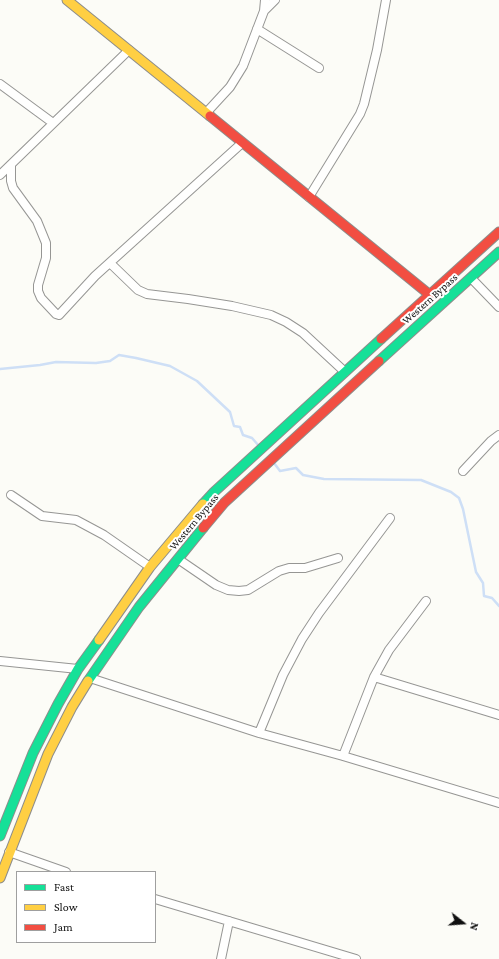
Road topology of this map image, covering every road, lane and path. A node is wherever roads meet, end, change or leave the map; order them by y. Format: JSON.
{"nodes":[{"id":1,"x":68,"y":0,"type":"edge"},
{"id":2,"x":265,"y":0,"type":"edge"},
{"id":3,"x":275,"y":0,"type":"edge"},
{"id":4,"x":386,"y":0,"type":"edge"},
{"id":5,"x":264,"y":11,"type":"junction"},
{"id":6,"x":257,"y":29,"type":"junction"},
{"id":7,"x":129,"y":50,"type":"junction"},
{"id":8,"x":319,"y":68,"type":"dead end"},
{"id":9,"x":0,"y":84,"type":"edge"},
{"id":10,"x":206,"y":113,"type":"junction"},
{"id":11,"x":53,"y":123,"type":"junction"},
{"id":12,"x":242,"y":143,"type":"junction"},
{"id":13,"x":11,"y":164,"type":"junction"},
{"id":14,"x":0,"y":175,"type":"edge"},
{"id":15,"x":309,"y":197,"type":"junction"},
{"id":16,"x":499,"y":232,"type":"edge"},
{"id":17,"x":499,"y":252,"type":"edge"},
{"id":18,"x":110,"y":263,"type":"junction"},
{"id":19,"x":471,"y":278,"type":"junction"},
{"id":20,"x":430,"y":295,"type":"junction"},
{"id":21,"x":499,"y":307,"type":"edge"},
{"id":22,"x":345,"y":372,"type":"junction"},
{"id":23,"x":499,"y":435,"type":"edge"},
{"id":24,"x":463,"y":471,"type":"dead end"},
{"id":25,"x":11,"y":495,"type":"dead end"},
{"id":26,"x":390,"y":518,"type":"dead end"},
{"id":27,"x":338,"y":558,"type":"dead end"},
{"id":28,"x":178,"y":559,"type":"junction"},
{"id":29,"x":150,"y":567,"type":"junction"},
{"id":30,"x":426,"y":601,"type":"dead end"},
{"id":31,"x":0,"y":661,"type":"edge"},
{"id":32,"x":78,"y":669,"type":"junction"},
{"id":33,"x":374,"y":677,"type":"junction"},
{"id":34,"x":90,"y":678,"type":"junction"},
{"id":35,"x":499,"y":715,"type":"edge"},
{"id":36,"x":259,"y":732,"type":"junction"},
{"id":37,"x":343,"y":756,"type":"junction"},
{"id":38,"x":499,"y":803,"type":"edge"},
{"id":39,"x":0,"y":836,"type":"edge"},
{"id":40,"x":9,"y":852,"type":"junction"},
{"id":41,"x":63,"y":871,"type":"edge"},
{"id":42,"x":0,"y":878,"type":"edge"},
{"id":43,"x":156,"y":899,"type":"edge"},
{"id":44,"x":229,"y":922,"type":"junction"},
{"id":45,"x":221,"y":959,"type":"edge"},
{"id":46,"x":356,"y":959,"type":"edge"}],
"edges":[{"from":1,"to":7,"type":"main road"},
{"from":2,"to":5,"type":"street"},
{"from":3,"to":5,"type":"street"},
{"from":4,"to":15,"type":"street"},
{"from":5,"to":6,"type":"street"},
{"from":6,"to":8,"type":"street"},
{"from":6,"to":10,"type":"street"},
{"from":7,"to":10,"type":"main road"},
{"from":7,"to":11,"type":"street"},
{"from":9,"to":11,"type":"street"},
{"from":10,"to":12,"type":"main road"},
{"from":11,"to":13,"type":"street"},
{"from":12,"to":15,"type":"main road"},
{"from":12,"to":18,"type":"street"},
{"from":13,"to":14,"type":"street"},
{"from":13,"to":18,"type":"street"},
{"from":15,"to":20,"type":"main road"},
{"from":16,"to":20,"type":"main road","name":"Western Bypass"},
{"from":17,"to":19,"type":"main road","name":"Western Bypass"},
{"from":18,"to":22,"type":"street"},
{"from":19,"to":21,"type":"street"},
{"from":19,"to":28,"type":"main road","name":"Western Bypass"},
{"from":20,"to":22,"type":"main road","name":"Western Bypass"},
{"from":22,"to":29,"type":"main road","name":"Western Bypass"},
{"from":23,"to":24,"type":"street"},
{"from":25,"to":29,"type":"street"},
{"from":26,"to":36,"type":"street"},
{"from":27,"to":28,"type":"street"},
{"from":28,"to":34,"type":"main road","name":"Western Bypass"},
{"from":29,"to":32,"type":"main road","name":"Western Bypass"},
{"from":30,"to":33,"type":"street"},
{"from":31,"to":32,"type":"street"},
{"from":32,"to":39,"type":"main road","name":"Western Bypass"},
{"from":33,"to":35,"type":"street"},
{"from":33,"to":37,"type":"street"},
{"from":34,"to":36,"type":"street"},
{"from":34,"to":40,"type":"main road","name":"Western Bypass"},
{"from":36,"to":37,"type":"street"},
{"from":37,"to":38,"type":"street"},
{"from":40,"to":41,"type":"street"},
{"from":40,"to":42,"type":"main road","name":"Western Bypass"},
{"from":43,"to":44,"type":"street"},
{"from":44,"to":45,"type":"street"},
{"from":44,"to":46,"type":"street"}]}
